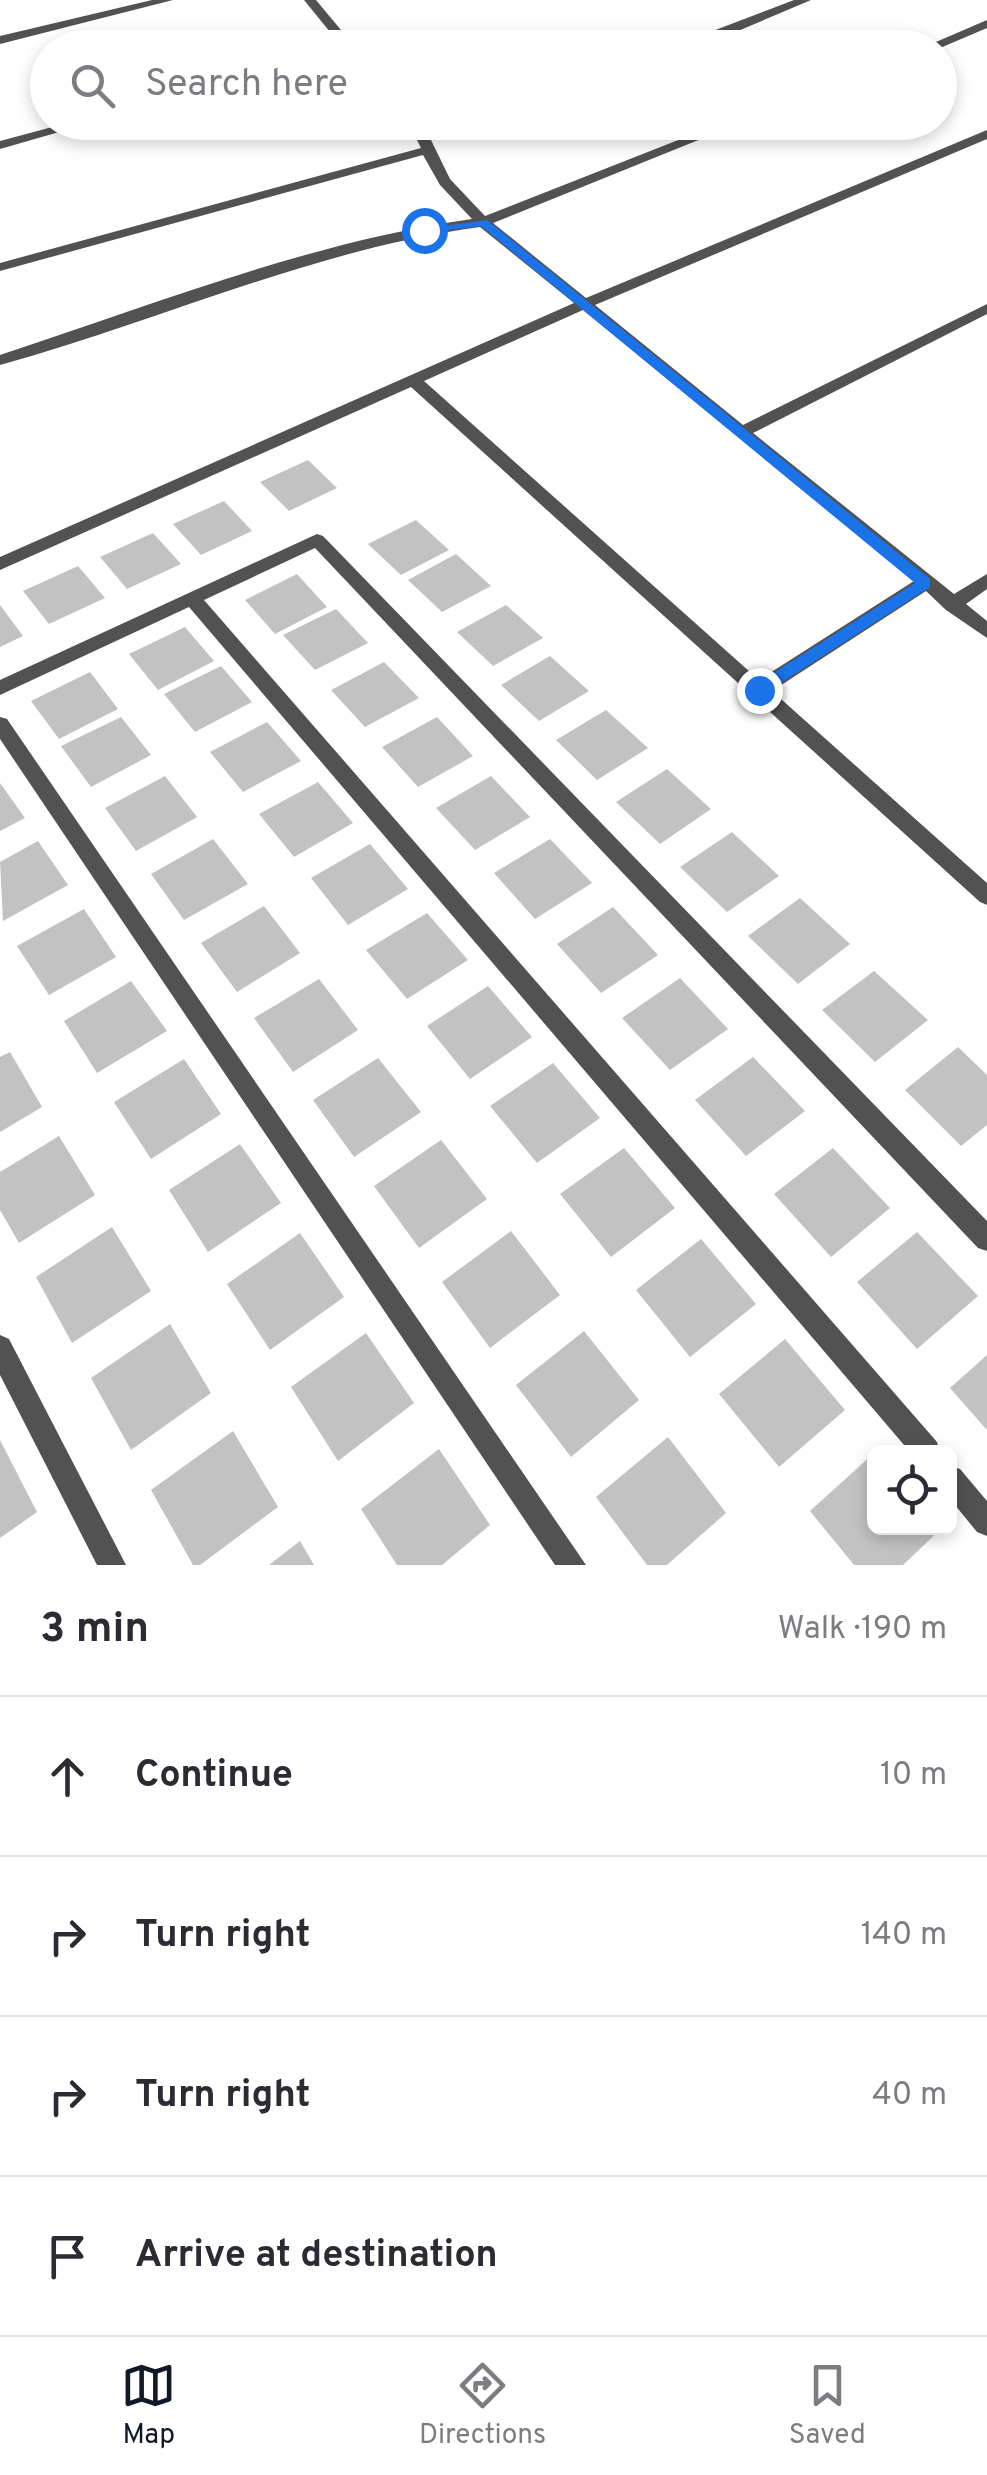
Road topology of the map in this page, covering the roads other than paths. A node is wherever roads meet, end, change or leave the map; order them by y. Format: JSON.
{"nodes":[{"id":1,"x":167,"y":0,"type":"edge"},
{"id":2,"x":310,"y":0,"type":"edge"},
{"id":3,"x":805,"y":0,"type":"edge"},
{"id":4,"x":987,"y":24,"type":"edge"},
{"id":5,"x":42,"y":30,"type":"edge"},
{"id":6,"x":335,"y":30,"type":"edge"},
{"id":7,"x":731,"y":30,"type":"edge"},
{"id":8,"x":30,"y":33,"type":"edge"},
{"id":9,"x":957,"y":36,"type":"edge"},
{"id":10,"x":0,"y":40,"type":"edge"},
{"id":11,"x":987,"y":134,"type":"edge"},
{"id":12,"x":30,"y":137,"type":"edge"},
{"id":13,"x":425,"y":140,"type":"edge"},
{"id":14,"x":433,"y":140,"type":"edge"},
{"id":15,"x":691,"y":140,"type":"edge"},
{"id":16,"x":427,"y":144,"type":"junction"},
{"id":17,"x":0,"y":145,"type":"edge"},
{"id":18,"x":483,"y":222,"type":"junction"},
{"id":19,"x":0,"y":267,"type":"edge"},
{"id":20,"x":586,"y":303,"type":"junction"},
{"id":21,"x":987,"y":308,"type":"edge"},
{"id":22,"x":0,"y":360,"type":"edge"},
{"id":23,"x":413,"y":380,"type":"junction"},
{"id":24,"x":742,"y":432,"type":"junction"},
{"id":25,"x":0,"y":564,"type":"edge"},
{"id":26,"x":987,"y":580,"type":"edge"},
{"id":27,"x":925,"y":583,"type":"junction"},
{"id":28,"x":192,"y":598,"type":"junction"},
{"id":29,"x":952,"y":605,"type":"junction"},
{"id":30,"x":987,"y":631,"type":"edge"},
{"id":31,"x":0,"y":688,"type":"edge"},
{"id":32,"x":759,"y":690,"type":"junction"},
{"id":33,"x":0,"y":724,"type":"edge"},
{"id":34,"x":987,"y":896,"type":"edge"},
{"id":35,"x":987,"y":1240,"type":"edge"},
{"id":36,"x":0,"y":1348,"type":"edge"},
{"id":37,"x":921,"y":1445,"type":"edge"},
{"id":38,"x":957,"y":1486,"type":"edge"},
{"id":39,"x":987,"y":1522,"type":"edge"},
{"id":40,"x":112,"y":1565,"type":"edge"},
{"id":41,"x":572,"y":1565,"type":"edge"}],
"edges":[{"from":1,"to":5,"type":"street"},
{"from":2,"to":6,"type":"street"},
{"from":3,"to":7,"type":"street"},
{"from":4,"to":9,"type":"street"},
{"from":8,"to":10,"type":"street"},
{"from":11,"to":20,"type":"street"},
{"from":12,"to":17,"type":"street"},
{"from":13,"to":16,"type":"street"},
{"from":14,"to":16,"type":"street"},
{"from":15,"to":18,"type":"street"},
{"from":16,"to":18,"type":"street"},
{"from":16,"to":19,"type":"street"},
{"from":18,"to":20,"type":"street"},
{"from":18,"to":22,"type":"street"},
{"from":20,"to":23,"type":"street"},
{"from":20,"to":24,"type":"street"},
{"from":21,"to":24,"type":"street"},
{"from":23,"to":25,"type":"street"},
{"from":23,"to":32,"type":"street"},
{"from":24,"to":27,"type":"street"},
{"from":26,"to":29,"type":"street"},
{"from":27,"to":29,"type":"street"},
{"from":27,"to":32,"type":"street"},
{"from":28,"to":31,"type":"street"},
{"from":28,"to":35,"type":"street"},
{"from":28,"to":37,"type":"street"},
{"from":29,"to":30,"type":"street"},
{"from":32,"to":34,"type":"street"},
{"from":33,"to":41,"type":"street"},
{"from":36,"to":40,"type":"street"},
{"from":38,"to":39,"type":"street"}]}
